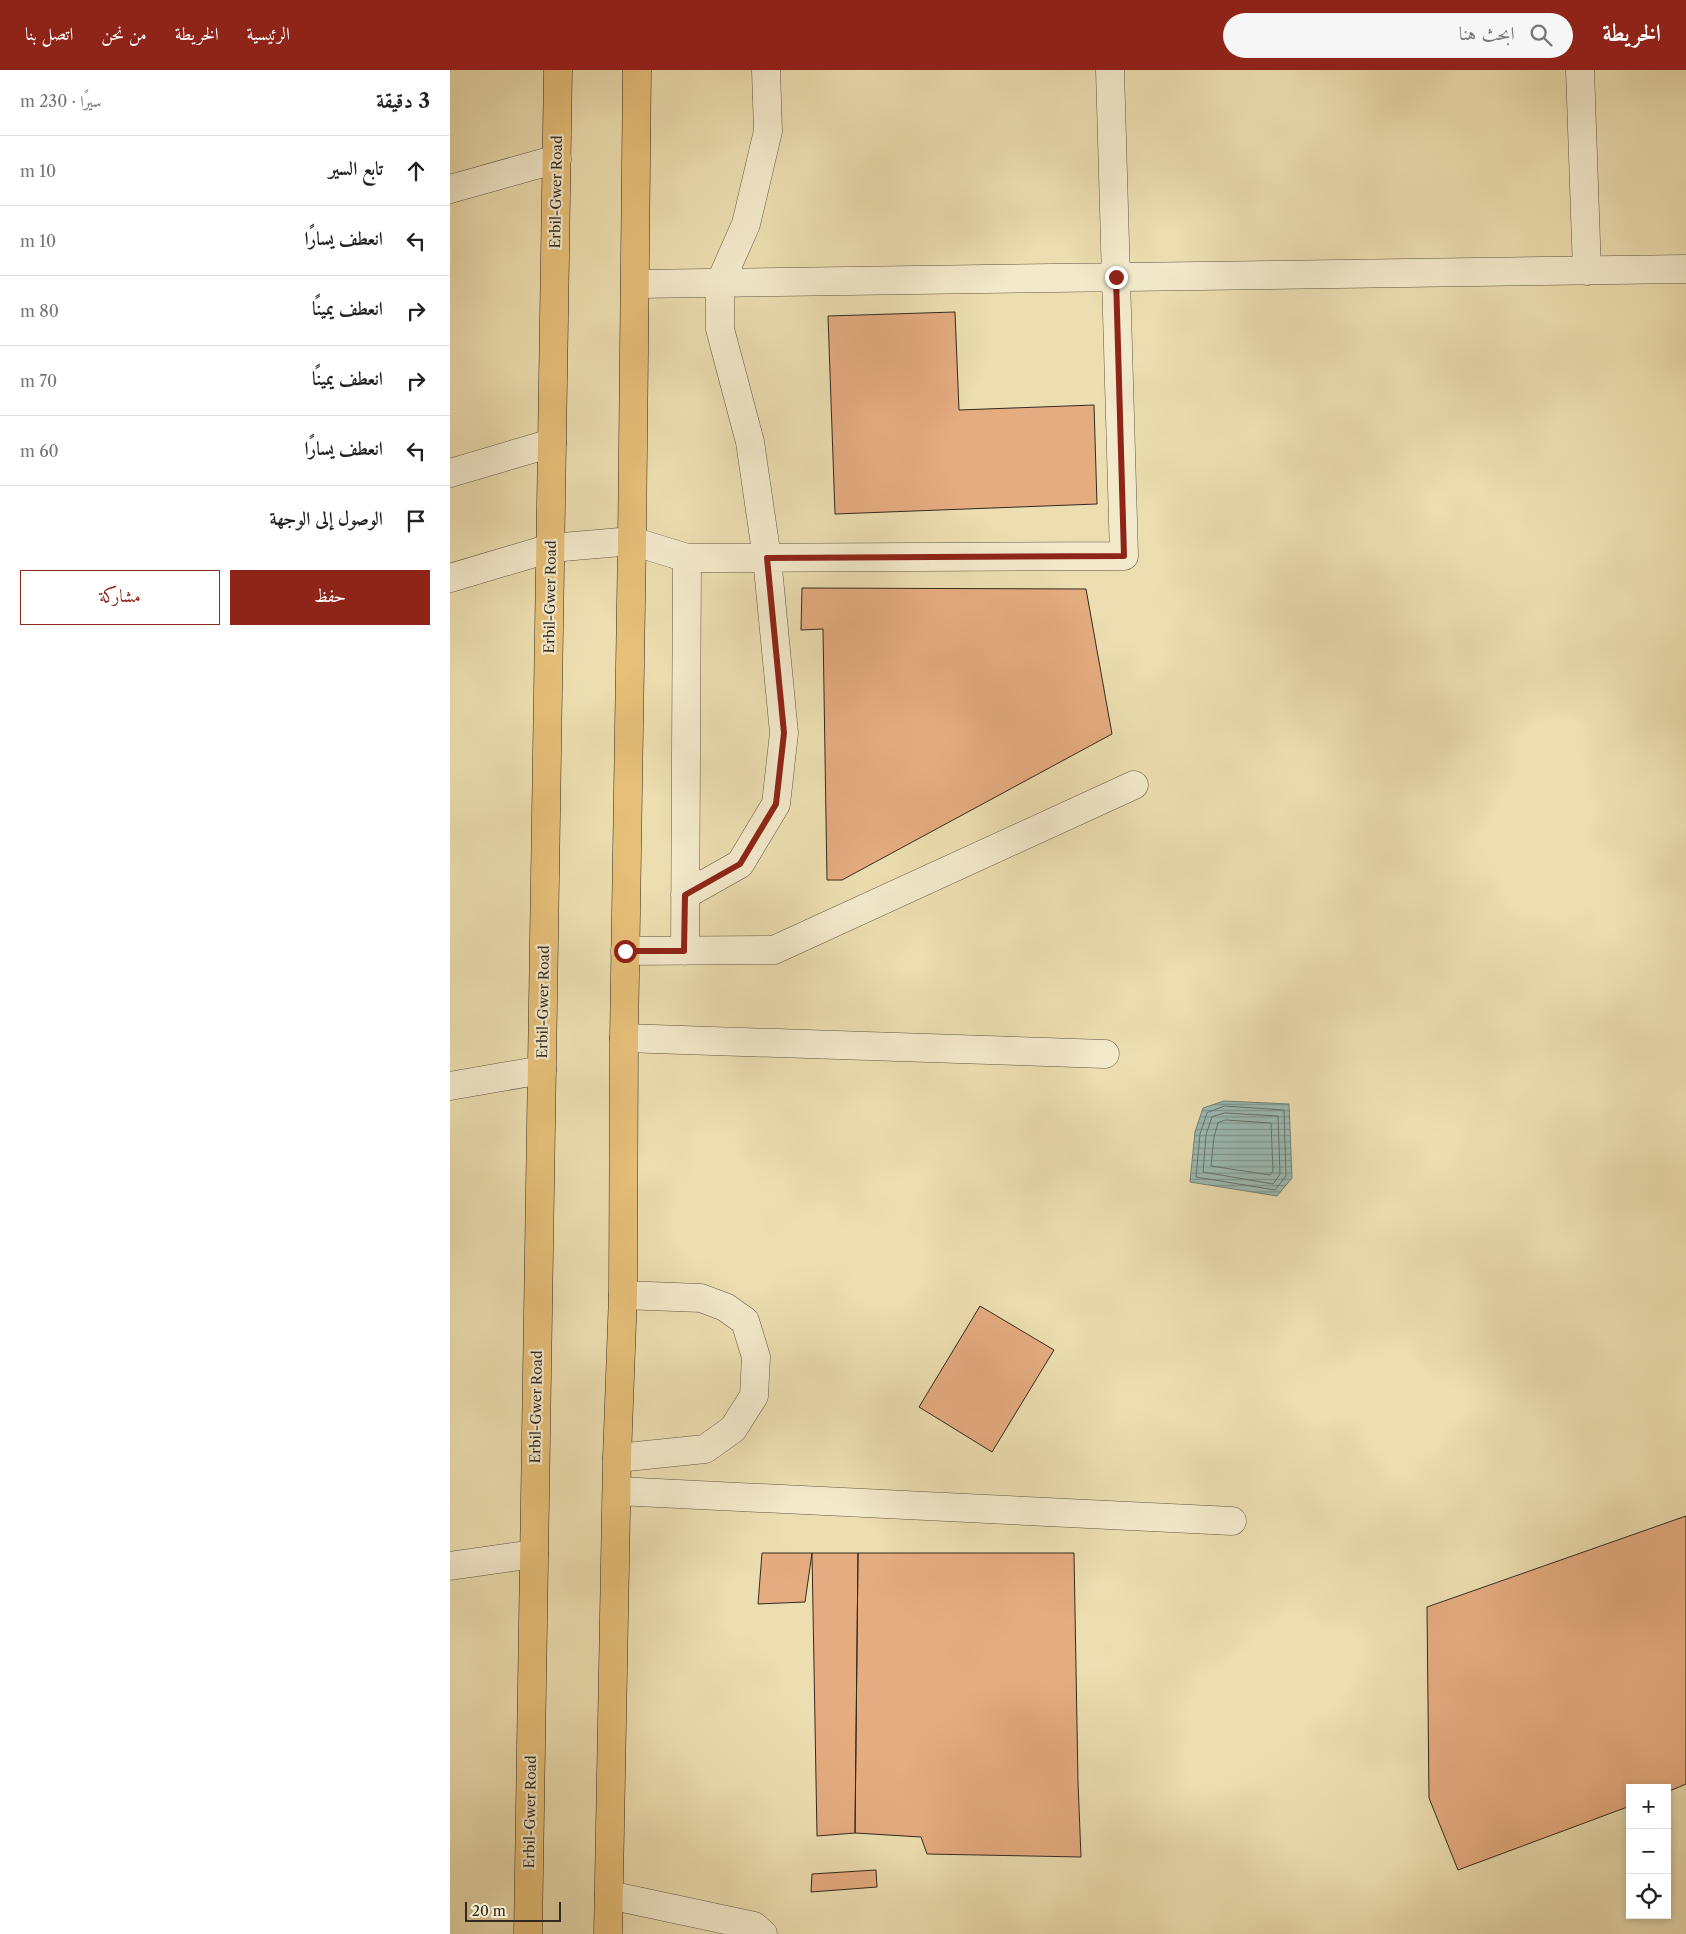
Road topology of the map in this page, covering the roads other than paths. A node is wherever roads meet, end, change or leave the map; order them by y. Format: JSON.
{"nodes":[{"id":1,"x":558,"y":70,"type":"edge"},
{"id":2,"x":637,"y":70,"type":"edge"},
{"id":3,"x":766,"y":70,"type":"edge"},
{"id":4,"x":1110,"y":70,"type":"edge"},
{"id":5,"x":1580,"y":70,"type":"edge"},
{"id":6,"x":557,"y":159,"type":"junction"},
{"id":7,"x":450,"y":189,"type":"edge"},
{"id":8,"x":1686,"y":269,"type":"edge"},
{"id":9,"x":1588,"y":271,"type":"junction"},
{"id":10,"x":1116,"y":277,"type":"junction"},
{"id":11,"x":720,"y":283,"type":"junction"},
{"id":12,"x":635,"y":284,"type":"junction"},
{"id":13,"x":552,"y":443,"type":"junction"},
{"id":14,"x":450,"y":473,"type":"edge"},
{"id":15,"x":632,"y":541,"type":"junction"},
{"id":16,"x":551,"y":548,"type":"junction"},
{"id":17,"x":687,"y":558,"type":"junction"},
{"id":18,"x":767,"y":558,"type":"junction"},
{"id":19,"x":450,"y":578,"type":"edge"},
{"id":20,"x":1134,"y":785,"type":"dead end"},
{"id":21,"x":685,"y":895,"type":"junction"},
{"id":22,"x":625,"y":951,"type":"junction"},
{"id":23,"x":684,"y":951,"type":"junction"},
{"id":24,"x":624,"y":1038,"type":"junction"},
{"id":25,"x":1105,"y":1054,"type":"dead end"},
{"id":26,"x":542,"y":1070,"type":"junction"},
{"id":27,"x":450,"y":1086,"type":"edge"},
{"id":28,"x":622,"y":1295,"type":"junction"},
{"id":29,"x":617,"y":1458,"type":"junction"},
{"id":30,"x":617,"y":1490,"type":"junction"},
{"id":31,"x":1232,"y":1522,"type":"dead end"},
{"id":32,"x":534,"y":1554,"type":"junction"},
{"id":33,"x":450,"y":1566,"type":"edge"},
{"id":34,"x":609,"y":1895,"type":"junction"},
{"id":35,"x":528,"y":1934,"type":"edge"},
{"id":36,"x":608,"y":1934,"type":"edge"},
{"id":37,"x":763,"y":1934,"type":"edge"}],
"edges":[{"from":1,"to":6,"type":"highway","name":"Erbil-Gwer Road"},
{"from":2,"to":12,"type":"highway"},
{"from":3,"to":11,"type":"street"},
{"from":4,"to":10,"type":"street"},
{"from":5,"to":9,"type":"street"},
{"from":6,"to":7,"type":"street"},
{"from":6,"to":13,"type":"highway","name":"Erbil-Gwer Road"},
{"from":8,"to":9,"type":"street"},
{"from":9,"to":10,"type":"street"},
{"from":10,"to":11,"type":"street"},
{"from":10,"to":18,"type":"street"},
{"from":11,"to":12,"type":"street"},
{"from":11,"to":18,"type":"street"},
{"from":12,"to":15,"type":"highway"},
{"from":13,"to":14,"type":"street"},
{"from":13,"to":16,"type":"highway","name":"Erbil-Gwer Road"},
{"from":15,"to":16,"type":"street"},
{"from":15,"to":17,"type":"street"},
{"from":15,"to":22,"type":"highway"},
{"from":16,"to":19,"type":"street"},
{"from":16,"to":26,"type":"highway","name":"Erbil-Gwer Road"},
{"from":17,"to":18,"type":"street"},
{"from":17,"to":21,"type":"street"},
{"from":18,"to":21,"type":"street"},
{"from":20,"to":23,"type":"street"},
{"from":21,"to":23,"type":"street"},
{"from":22,"to":23,"type":"street"},
{"from":22,"to":24,"type":"highway"},
{"from":24,"to":25,"type":"street"},
{"from":24,"to":28,"type":"highway"},
{"from":26,"to":27,"type":"street"},
{"from":26,"to":32,"type":"highway","name":"Erbil-Gwer Road"},
{"from":28,"to":29,"type":"highway"},
{"from":28,"to":29,"type":"street"},
{"from":29,"to":30,"type":"highway"},
{"from":30,"to":31,"type":"street"},
{"from":30,"to":34,"type":"highway"},
{"from":32,"to":33,"type":"street"},
{"from":32,"to":35,"type":"highway","name":"Erbil-Gwer Road"},
{"from":34,"to":36,"type":"highway"},
{"from":34,"to":37,"type":"street"}]}
